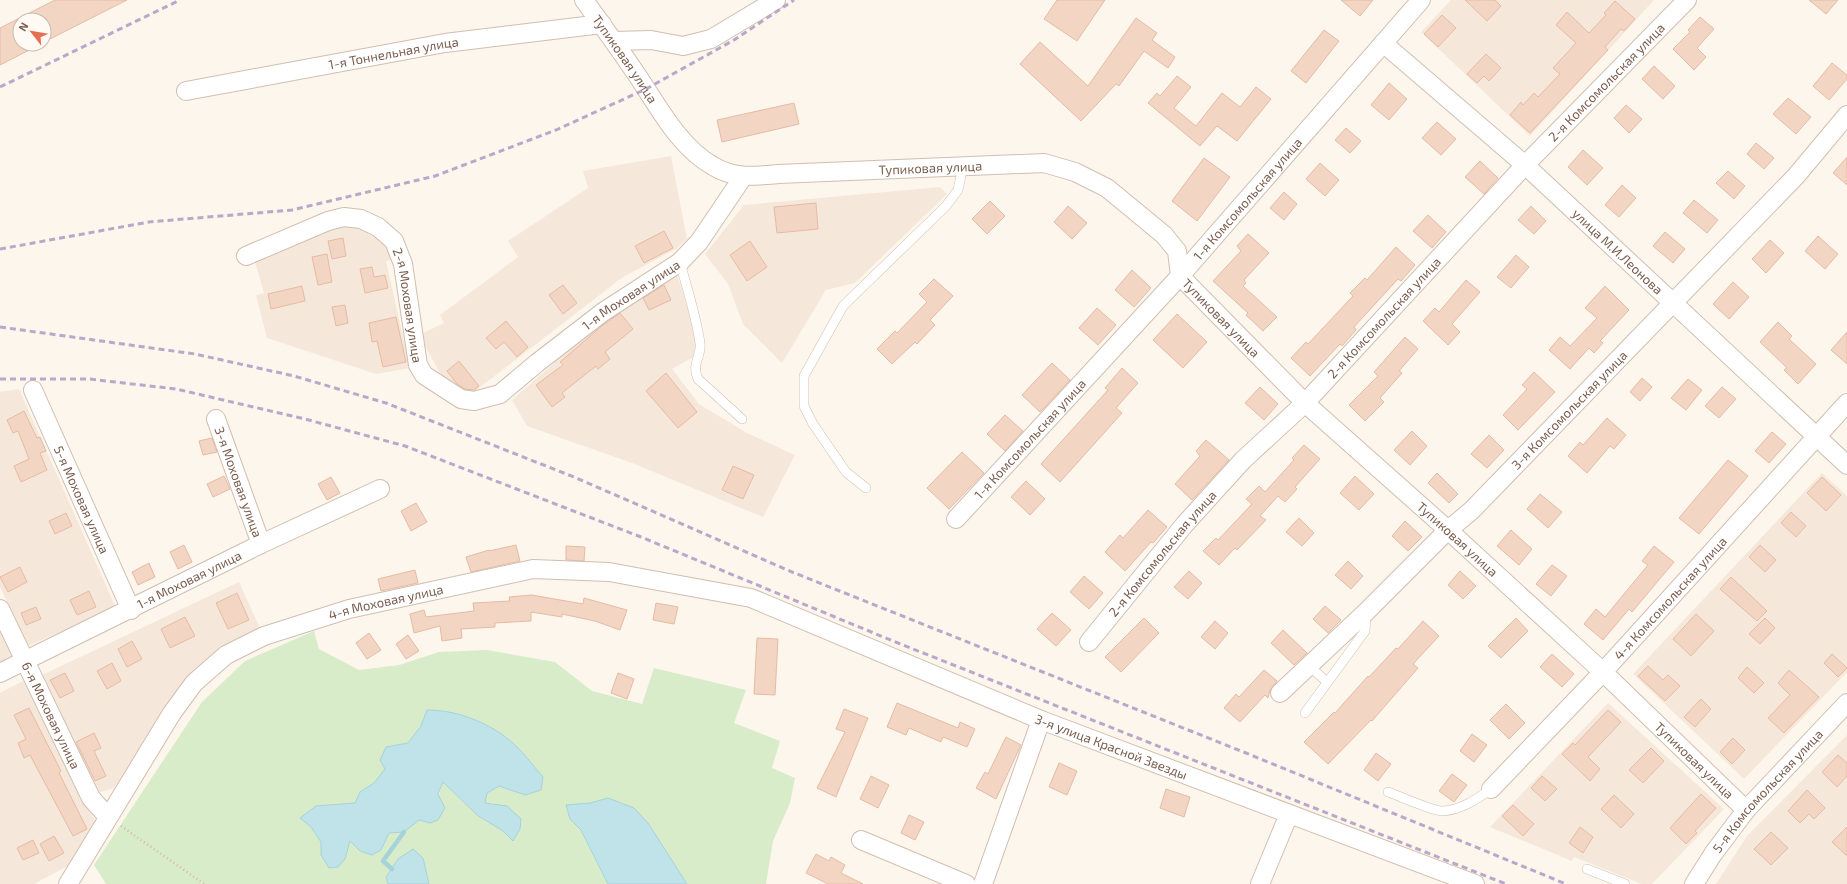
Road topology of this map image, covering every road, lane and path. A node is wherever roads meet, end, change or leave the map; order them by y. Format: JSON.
{"nodes":[{"id":1,"x":584,"y":0,"type":"edge"},
{"id":2,"x":776,"y":0,"type":"edge"},
{"id":3,"x":1421,"y":0,"type":"edge"},
{"id":4,"x":1687,"y":0,"type":"edge"},
{"id":5,"x":602,"y":24,"type":"junction"},
{"id":6,"x":614,"y":41,"type":"junction"},
{"id":7,"x":1383,"y":43,"type":"junction"},
{"id":8,"x":186,"y":91,"type":"dead end"},
{"id":9,"x":1847,"y":115,"type":"edge"},
{"id":10,"x":1525,"y":165,"type":"junction"},
{"id":11,"x":963,"y":166,"type":"junction"},
{"id":12,"x":743,"y":177,"type":"junction"},
{"id":13,"x":246,"y":256,"type":"dead end"},
{"id":14,"x":680,"y":262,"type":"junction"},
{"id":15,"x":1180,"y":276,"type":"junction"},
{"id":16,"x":1673,"y":303,"type":"junction"},
{"id":17,"x":33,"y":390,"type":"dead end"},
{"id":18,"x":500,"y":394,"type":"joint"},
{"id":19,"x":1305,"y":403,"type":"junction"},
{"id":20,"x":1847,"y":403,"type":"edge"},
{"id":21,"x":216,"y":419,"type":"dead end"},
{"id":22,"x":742,"y":419,"type":"dead end"},
{"id":23,"x":1817,"y":437,"type":"junction"},
{"id":24,"x":1847,"y":465,"type":"edge"},
{"id":25,"x":866,"y":488,"type":"dead end"},
{"id":26,"x":380,"y":489,"type":"dead end"},
{"id":27,"x":956,"y":519,"type":"dead end"},
{"id":28,"x":1448,"y":530,"type":"junction"},
{"id":29,"x":261,"y":544,"type":"junction"},
{"id":30,"x":751,"y":598,"type":"joint"},
{"id":31,"x":0,"y":610,"type":"edge"},
{"id":32,"x":131,"y":610,"type":"junction"},
{"id":33,"x":1366,"y":612,"type":"junction"},
{"id":34,"x":1089,"y":642,"type":"dead end"},
{"id":35,"x":25,"y":660,"type":"junction"},
{"id":36,"x":1308,"y":665,"type":"junction"},
{"id":37,"x":1603,"y":672,"type":"junction"},
{"id":38,"x":0,"y":673,"type":"edge"},
{"id":39,"x":1327,"y":682,"type":"junction"},
{"id":40,"x":1280,"y":693,"type":"dead end"},
{"id":41,"x":1847,"y":703,"type":"edge"},
{"id":42,"x":1304,"y":713,"type":"dead end"},
{"id":43,"x":1041,"y":720,"type":"junction"},
{"id":44,"x":1491,"y":789,"type":"joint"},
{"id":45,"x":1388,"y":792,"type":"dead end"},
{"id":46,"x":1746,"y":810,"type":"junction"},
{"id":47,"x":1289,"y":814,"type":"junction"},
{"id":48,"x":108,"y":817,"type":"junction"},
{"id":49,"x":861,"y":840,"type":"dead end"},
{"id":50,"x":1587,"y":869,"type":"dead end"},
{"id":51,"x":68,"y":884,"type":"edge"},
{"id":52,"x":204,"y":884,"type":"edge"},
{"id":53,"x":966,"y":884,"type":"edge"},
{"id":54,"x":983,"y":884,"type":"edge"},
{"id":55,"x":1260,"y":884,"type":"edge"},
{"id":56,"x":1475,"y":884,"type":"edge"},
{"id":57,"x":1625,"y":884,"type":"edge"},
{"id":58,"x":1694,"y":884,"type":"edge"}],
"edges":[{"from":1,"to":5,"type":"street","name":"Тупиковая улица"},
{"from":2,"to":6,"type":"street"},
{"from":3,"to":7,"type":"street","name":"1-я Комсомольская улица"},
{"from":4,"to":10,"type":"street","name":"2-я Комсомольская улица"},
{"from":5,"to":6,"type":"street","name":"Тупиковая улица"},
{"from":5,"to":8,"type":"street","name":"1-я Тоннельная улица"},
{"from":6,"to":12,"type":"street","name":"Тупиковая улица"},
{"from":7,"to":10,"type":"street","name":"улица М.И.Леонова"},
{"from":7,"to":15,"type":"street","name":"1-я Комсомольская улица"},
{"from":9,"to":16,"type":"street","name":"3-я Комсомольская улица"},
{"from":10,"to":16,"type":"street","name":"улица М.И.Леонова"},
{"from":10,"to":19,"type":"street","name":"2-я Комсомольская улица"},
{"from":11,"to":12,"type":"street","name":"Тупиковая улица"},
{"from":11,"to":15,"type":"street","name":"Тупиковая улица"},
{"from":11,"to":25,"type":"lane"},
{"from":12,"to":14,"type":"street","name":"1-я Моховая улица"},
{"from":13,"to":18,"type":"street","name":"2-я Моховая улица"},
{"from":14,"to":18,"type":"street","name":"1-я Моховая улица"},
{"from":14,"to":22,"type":"lane"},
{"from":15,"to":19,"type":"street","name":"Тупиковая улица"},
{"from":15,"to":27,"type":"street","name":"1-я Комсомольская улица"},
{"from":16,"to":23,"type":"street","name":"улица М.И.Леонова"},
{"from":16,"to":28,"type":"street","name":"3-я Комсомольская улица"},
{"from":17,"to":32,"type":"street","name":"5-я Моховая улица"},
{"from":19,"to":28,"type":"street","name":"Тупиковая улица"},
{"from":19,"to":34,"type":"street","name":"2-я Комсомольская улица"},
{"from":20,"to":23,"type":"street","name":"4-я Комсомольская улица"},
{"from":21,"to":29,"type":"street","name":"3-я Моховая улица"},
{"from":23,"to":24,"type":"street","name":"улица М.И.Леонова"},
{"from":23,"to":37,"type":"street","name":"4-я Комсомольская улица"},
{"from":26,"to":29,"type":"street","name":"1-я Моховая улица"},
{"from":28,"to":33,"type":"street","name":"3-я Комсомольская улица"},
{"from":28,"to":37,"type":"street","name":"Тупиковая улица"},
{"from":29,"to":32,"type":"street","name":"1-я Моховая улица"},
{"from":30,"to":43,"type":"street","name":"3-я улица Красной Звезды"},
{"from":30,"to":48,"type":"street","name":"4-я Моховая улица"},
{"from":31,"to":35,"type":"street","name":"6-я Моховая улица"},
{"from":32,"to":35,"type":"street","name":"1-я Моховая улица"},
{"from":33,"to":36,"type":"street","name":"3-я Комсомольская улица"},
{"from":33,"to":39,"type":"lane"},
{"from":35,"to":38,"type":"street","name":"1-я Моховая улица"},
{"from":35,"to":48,"type":"street","name":"6-я Моховая улица"},
{"from":36,"to":39,"type":"lane"},
{"from":36,"to":40,"type":"street","name":"3-я Комсомольская улица"},
{"from":37,"to":44,"type":"street","name":"4-я Комсомольская улица"},
{"from":37,"to":46,"type":"street","name":"Тупиковая улица"},
{"from":39,"to":42,"type":"lane"},
{"from":41,"to":46,"type":"street","name":"5-я Комсомольская улица"},
{"from":43,"to":47,"type":"street","name":"3-я улица Красной Звезды"},
{"from":43,"to":54,"type":"street"},
{"from":44,"to":45,"type":"lane"},
{"from":46,"to":58,"type":"street","name":"5-я Комсомольская улица"},
{"from":47,"to":55,"type":"street"},
{"from":47,"to":56,"type":"street","name":"3-я улица Красной Звезды"},
{"from":48,"to":51,"type":"street","name":"4-я Моховая улица"},
{"from":48,"to":52,"type":"path"},
{"from":49,"to":53,"type":"street"},
{"from":50,"to":57,"type":"lane"}]}
